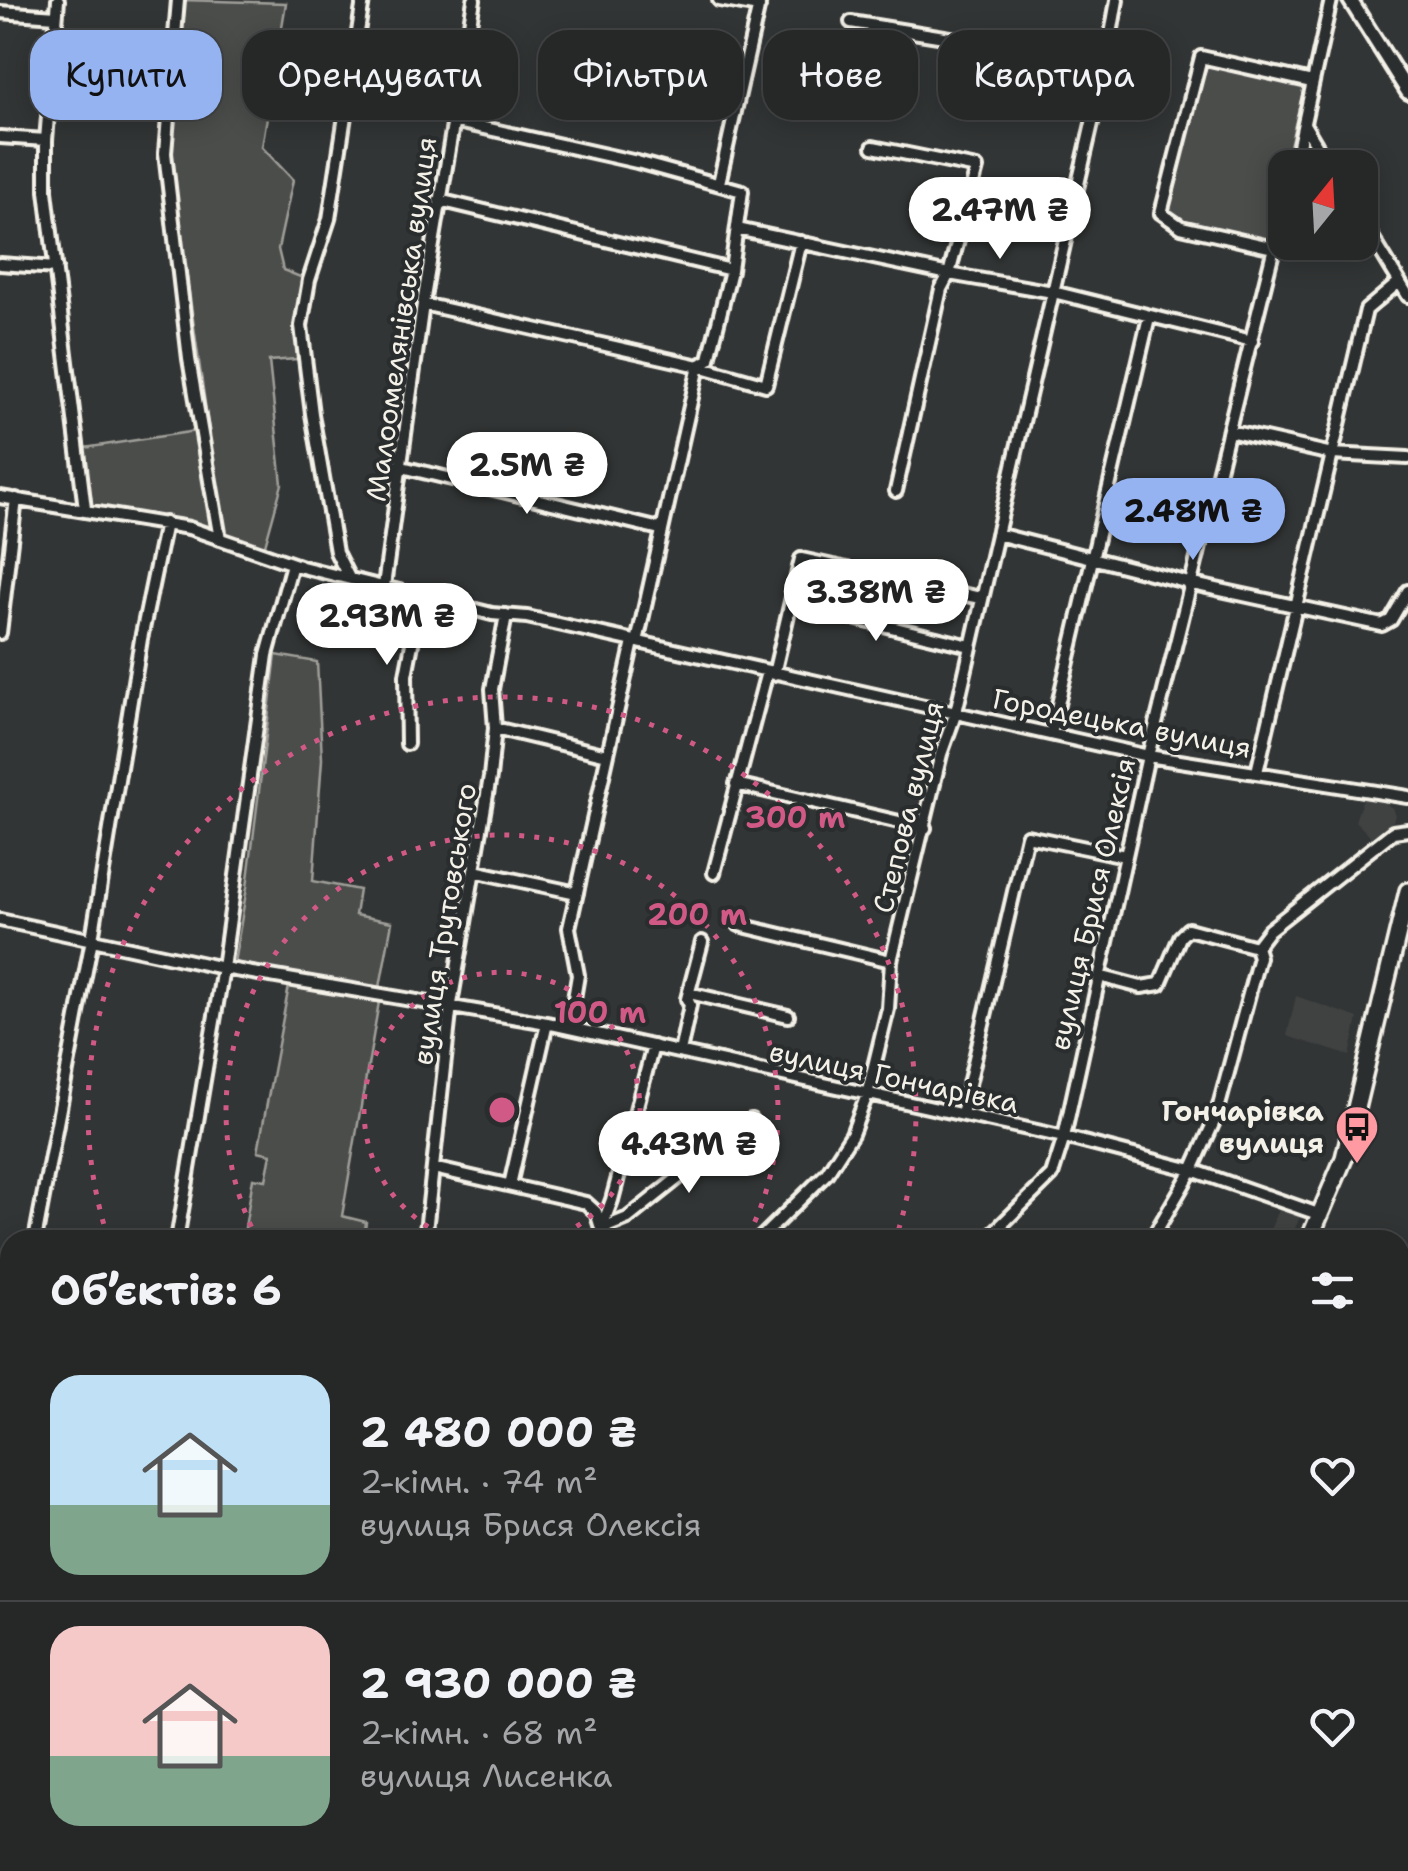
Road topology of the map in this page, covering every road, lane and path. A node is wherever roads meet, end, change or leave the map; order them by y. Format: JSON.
{"nodes":[{"id":1,"x":58,"y":0,"type":"edge"},
{"id":2,"x":178,"y":0,"type":"edge"},
{"id":3,"x":363,"y":0,"type":"edge"},
{"id":4,"x":474,"y":0,"type":"edge"},
{"id":5,"x":719,"y":0,"type":"edge"},
{"id":6,"x":1118,"y":0,"type":"edge"},
{"id":7,"x":1331,"y":0,"type":"edge"},
{"id":8,"x":1350,"y":0,"type":"edge"},
{"id":9,"x":760,"y":3,"type":"edge"},
{"id":10,"x":0,"y":12,"type":"edge"},
{"id":11,"x":56,"y":16,"type":"junction"},
{"id":12,"x":851,"y":22,"type":"dead end"},
{"id":13,"x":1112,"y":30,"type":"edge"},
{"id":14,"x":938,"y":36,"type":"edge"},
{"id":15,"x":1312,"y":82,"type":"junction"},
{"id":16,"x":1408,"y":92,"type":"edge"},
{"id":17,"x":1093,"y":120,"type":"edge"},
{"id":18,"x":453,"y":121,"type":"junction"},
{"id":19,"x":1304,"y":124,"type":"junction"},
{"id":20,"x":0,"y":138,"type":"edge"},
{"id":21,"x":46,"y":140,"type":"junction"},
{"id":22,"x":874,"y":147,"type":"dead end"},
{"id":23,"x":1298,"y":150,"type":"edge"},
{"id":24,"x":1319,"y":150,"type":"edge"},
{"id":25,"x":720,"y":183,"type":"junction"},
{"id":26,"x":439,"y":200,"type":"junction"},
{"id":27,"x":738,"y":229,"type":"junction"},
{"id":28,"x":800,"y":242,"type":"junction"},
{"id":29,"x":1378,"y":246,"type":"edge"},
{"id":30,"x":1268,"y":247,"type":"edge"},
{"id":31,"x":1271,"y":260,"type":"edge"},
{"id":32,"x":0,"y":264,"type":"edge"},
{"id":33,"x":56,"y":268,"type":"junction"},
{"id":34,"x":730,"y":270,"type":"junction"},
{"id":35,"x":950,"y":274,"type":"junction"},
{"id":36,"x":1400,"y":282,"type":"junction"},
{"id":37,"x":1053,"y":292,"type":"junction"},
{"id":38,"x":1408,"y":296,"type":"edge"},
{"id":39,"x":423,"y":304,"type":"junction"},
{"id":40,"x":1149,"y":317,"type":"junction"},
{"id":41,"x":1252,"y":341,"type":"junction"},
{"id":42,"x":699,"y":366,"type":"junction"},
{"id":43,"x":1229,"y":430,"type":"junction"},
{"id":44,"x":1332,"y":454,"type":"junction"},
{"id":45,"x":1408,"y":458,"type":"edge"},
{"id":46,"x":402,"y":467,"type":"junction"},
{"id":47,"x":896,"y":490,"type":"dead end"},
{"id":48,"x":0,"y":496,"type":"edge"},
{"id":49,"x":16,"y":499,"type":"junction"},
{"id":50,"x":85,"y":509,"type":"junction"},
{"id":51,"x":165,"y":522,"type":"junction"},
{"id":52,"x":660,"y":528,"type":"junction"},
{"id":53,"x":996,"y":534,"type":"junction"},
{"id":54,"x":220,"y":538,"type":"junction"},
{"id":55,"x":1093,"y":556,"type":"junction"},
{"id":56,"x":297,"y":565,"type":"junction"},
{"id":57,"x":349,"y":578,"type":"junction"},
{"id":58,"x":1193,"y":584,"type":"junction"},
{"id":59,"x":384,"y":586,"type":"junction"},
{"id":60,"x":1408,"y":591,"type":"edge"},
{"id":61,"x":421,"y":598,"type":"junction"},
{"id":62,"x":980,"y":598,"type":"junction"},
{"id":63,"x":791,"y":603,"type":"junction"},
{"id":64,"x":1295,"y":608,"type":"junction"},
{"id":65,"x":506,"y":615,"type":"junction"},
{"id":66,"x":0,"y":632,"type":"edge"},
{"id":67,"x":635,"y":642,"type":"junction"},
{"id":68,"x":970,"y":646,"type":"junction"},
{"id":69,"x":770,"y":673,"type":"junction"},
{"id":70,"x":956,"y":712,"type":"junction"},
{"id":71,"x":495,"y":728,"type":"junction"},
{"id":72,"x":1051,"y":734,"type":"junction"},
{"id":73,"x":407,"y":744,"type":"dead end"},
{"id":74,"x":607,"y":755,"type":"junction"},
{"id":75,"x":1148,"y":756,"type":"junction"},
{"id":76,"x":1257,"y":772,"type":"junction"},
{"id":77,"x":736,"y":784,"type":"junction"},
{"id":78,"x":1408,"y":797,"type":"edge"},
{"id":79,"x":925,"y":828,"type":"junction"},
{"id":80,"x":1408,"y":830,"type":"edge"},
{"id":81,"x":1126,"y":856,"type":"junction"},
{"id":82,"x":474,"y":871,"type":"junction"},
{"id":83,"x":714,"y":873,"type":"dead end"},
{"id":84,"x":1408,"y":891,"type":"edge"},
{"id":85,"x":577,"y":893,"type":"junction"},
{"id":86,"x":0,"y":920,"type":"edge"},
{"id":87,"x":739,"y":926,"type":"dead end"},
{"id":88,"x":92,"y":939,"type":"junction"},
{"id":89,"x":702,"y":942,"type":"dead end"},
{"id":90,"x":1256,"y":947,"type":"junction"},
{"id":91,"x":892,"y":961,"type":"junction"},
{"id":92,"x":223,"y":968,"type":"junction"},
{"id":93,"x":1099,"y":976,"type":"junction"},
{"id":94,"x":688,"y":993,"type":"junction"},
{"id":95,"x":451,"y":1004,"type":"junction"},
{"id":96,"x":788,"y":1016,"type":"dead end"},
{"id":97,"x":547,"y":1022,"type":"junction"},
{"id":98,"x":568,"y":1028,"type":"junction"},
{"id":99,"x":653,"y":1046,"type":"junction"},
{"id":100,"x":680,"y":1052,"type":"junction"},
{"id":101,"x":867,"y":1095,"type":"junction"},
{"id":102,"x":962,"y":1114,"type":"junction"},
{"id":103,"x":751,"y":1120,"type":"dead end"},
{"id":104,"x":1064,"y":1136,"type":"junction"},
{"id":105,"x":433,"y":1168,"type":"junction"},
{"id":106,"x":1192,"y":1170,"type":"junction"},
{"id":107,"x":510,"y":1186,"type":"junction"},
{"id":108,"x":1321,"y":1215,"type":"junction"},
{"id":109,"x":37,"y":1230,"type":"edge"},
{"id":110,"x":180,"y":1230,"type":"edge"},
{"id":111,"x":427,"y":1230,"type":"edge"},
{"id":112,"x":598,"y":1230,"type":"edge"},
{"id":113,"x":601,"y":1230,"type":"edge"},
{"id":114,"x":606,"y":1230,"type":"edge"},
{"id":115,"x":768,"y":1230,"type":"edge"},
{"id":116,"x":996,"y":1230,"type":"edge"},
{"id":117,"x":1157,"y":1230,"type":"edge"},
{"id":118,"x":1314,"y":1230,"type":"edge"}],
"edges":[{"from":1,"to":11,"type":"street"},
{"from":2,"to":54,"type":"street"},
{"from":3,"to":57,"type":"street"},
{"from":4,"to":18,"type":"street","name":"Малоомелянівська вулиця"},
{"from":5,"to":9,"type":"street"},
{"from":6,"to":13,"type":"street","name":"Степова вулиця"},
{"from":7,"to":15,"type":"street"},
{"from":8,"to":16,"type":"street"},
{"from":9,"to":25,"type":"street"},
{"from":10,"to":11,"type":"street"},
{"from":11,"to":21,"type":"street"},
{"from":12,"to":14,"type":"street"},
{"from":15,"to":19,"type":"street"},
{"from":15,"to":30,"type":"street"},
{"from":17,"to":37,"type":"street","name":"Степова вулиця"},
{"from":18,"to":25,"type":"street"},
{"from":18,"to":26,"type":"street","name":"Малоомелянівська вулиця"},
{"from":19,"to":23,"type":"street"},
{"from":19,"to":24,"type":"street"},
{"from":20,"to":21,"type":"street"},
{"from":21,"to":33,"type":"street"},
{"from":22,"to":35,"type":"street"},
{"from":25,"to":27,"type":"street"},
{"from":26,"to":34,"type":"street"},
{"from":26,"to":39,"type":"street","name":"Малоомелянівська вулиця"},
{"from":27,"to":28,"type":"street"},
{"from":27,"to":34,"type":"street"},
{"from":28,"to":35,"type":"street"},
{"from":28,"to":42,"type":"street"},
{"from":29,"to":36,"type":"street"},
{"from":31,"to":41,"type":"street","name":"вулиця Брися Олексія"},
{"from":32,"to":33,"type":"street"},
{"from":33,"to":50,"type":"street"},
{"from":34,"to":42,"type":"street"},
{"from":35,"to":37,"type":"street"},
{"from":35,"to":47,"type":"street"},
{"from":36,"to":38,"type":"street"},
{"from":36,"to":44,"type":"street"},
{"from":37,"to":40,"type":"street"},
{"from":37,"to":53,"type":"street","name":"Степова вулиця"},
{"from":39,"to":42,"type":"street"},
{"from":39,"to":46,"type":"street","name":"Малоомелянівська вулиця"},
{"from":40,"to":41,"type":"street"},
{"from":40,"to":55,"type":"street"},
{"from":41,"to":43,"type":"street","name":"вулиця Брися Олексія"},
{"from":42,"to":52,"type":"street"},
{"from":43,"to":44,"type":"street"},
{"from":43,"to":58,"type":"street","name":"вулиця Брися Олексія"},
{"from":44,"to":45,"type":"street"},
{"from":44,"to":64,"type":"street"},
{"from":46,"to":52,"type":"street"},
{"from":46,"to":59,"type":"street","name":"Малоомелянівська вулиця"},
{"from":48,"to":49,"type":"street","name":"Городецька вулиця"},
{"from":49,"to":50,"type":"street","name":"Городецька вулиця"},
{"from":49,"to":66,"type":"street"},
{"from":50,"to":51,"type":"street","name":"Городецька вулиця"},
{"from":51,"to":54,"type":"street","name":"Городецька вулиця"},
{"from":51,"to":88,"type":"street"},
{"from":52,"to":67,"type":"street"},
{"from":53,"to":55,"type":"street"},
{"from":53,"to":62,"type":"street","name":"Степова вулиця"},
{"from":54,"to":56,"type":"street","name":"Городецька вулиця"},
{"from":55,"to":58,"type":"street"},
{"from":55,"to":72,"type":"street"},
{"from":56,"to":57,"type":"street","name":"Городецька вулиця"},
{"from":56,"to":92,"type":"street"},
{"from":57,"to":59,"type":"street","name":"Городецька вулиця"},
{"from":58,"to":64,"type":"street"},
{"from":58,"to":75,"type":"street","name":"вулиця Брися Олексія"},
{"from":59,"to":61,"type":"street","name":"Городецька вулиця"},
{"from":60,"to":64,"type":"street"},
{"from":61,"to":65,"type":"street","name":"Городецька вулиця"},
{"from":61,"to":73,"type":"street"},
{"from":62,"to":63,"type":"street"},
{"from":62,"to":68,"type":"street","name":"Степова вулиця"},
{"from":63,"to":68,"type":"street"},
{"from":63,"to":69,"type":"street"},
{"from":64,"to":76,"type":"street"},
{"from":65,"to":67,"type":"street","name":"Городецька вулиця"},
{"from":65,"to":71,"type":"street","name":"вулиця Трутовського"},
{"from":67,"to":69,"type":"street","name":"Городецька вулиця"},
{"from":67,"to":74,"type":"street"},
{"from":68,"to":70,"type":"street","name":"Степова вулиця"},
{"from":69,"to":70,"type":"street","name":"Городецька вулиця"},
{"from":69,"to":77,"type":"street"},
{"from":70,"to":72,"type":"street","name":"Городецька вулиця"},
{"from":70,"to":79,"type":"street","name":"Степова вулиця"},
{"from":71,"to":74,"type":"street"},
{"from":71,"to":82,"type":"street","name":"вулиця Трутовського"},
{"from":72,"to":75,"type":"street","name":"Городецька вулиця"},
{"from":74,"to":85,"type":"street"},
{"from":75,"to":76,"type":"street","name":"Городецька вулиця"},
{"from":75,"to":81,"type":"street","name":"вулиця Брися Олексія"},
{"from":76,"to":78,"type":"street","name":"Городецька вулиця"},
{"from":77,"to":79,"type":"street"},
{"from":77,"to":83,"type":"street"},
{"from":79,"to":91,"type":"street","name":"Степова вулиця"},
{"from":80,"to":90,"type":"street"},
{"from":81,"to":93,"type":"street","name":"вулиця Брися Олексія"},
{"from":81,"to":102,"type":"street"},
{"from":82,"to":85,"type":"street"},
{"from":82,"to":95,"type":"street","name":"вулиця Трутовського"},
{"from":84,"to":108,"type":"main road"},
{"from":85,"to":98,"type":"street"},
{"from":86,"to":88,"type":"street","name":"вулиця Гончарівка"},
{"from":87,"to":91,"type":"street"},
{"from":88,"to":92,"type":"street","name":"вулиця Гончарівка"},
{"from":88,"to":109,"type":"street"},
{"from":89,"to":94,"type":"street"},
{"from":90,"to":93,"type":"street"},
{"from":90,"to":106,"type":"street"},
{"from":91,"to":101,"type":"street","name":"Степова вулиця"},
{"from":92,"to":95,"type":"street","name":"вулиця Гончарівка"},
{"from":92,"to":110,"type":"street"},
{"from":93,"to":104,"type":"street","name":"вулиця Брися Олексія"},
{"from":94,"to":96,"type":"street"},
{"from":94,"to":100,"type":"street"},
{"from":95,"to":97,"type":"street","name":"вулиця Гончарівка"},
{"from":95,"to":105,"type":"street","name":"вулиця Трутовського"},
{"from":97,"to":98,"type":"street","name":"вулиця Гончарівка"},
{"from":97,"to":107,"type":"street"},
{"from":98,"to":99,"type":"street","name":"вулиця Гончарівка"},
{"from":99,"to":100,"type":"street","name":"вулиця Гончарівка"},
{"from":99,"to":113,"type":"street"},
{"from":100,"to":101,"type":"street","name":"вулиця Гончарівка"},
{"from":101,"to":102,"type":"street","name":"вулиця Гончарівка"},
{"from":101,"to":115,"type":"street","name":"Степова вулиця"},
{"from":102,"to":104,"type":"street","name":"вулиця Гончарівка"},
{"from":103,"to":114,"type":"street"},
{"from":104,"to":106,"type":"street","name":"вулиця Гончарівка"},
{"from":104,"to":116,"type":"street","name":"вулиця Брися Олексія"},
{"from":105,"to":107,"type":"street"},
{"from":105,"to":111,"type":"street","name":"вулиця Трутовського"},
{"from":106,"to":108,"type":"street","name":"вулиця Гончарівка"},
{"from":106,"to":117,"type":"street"},
{"from":107,"to":112,"type":"street"},
{"from":108,"to":118,"type":"main road"}]}
